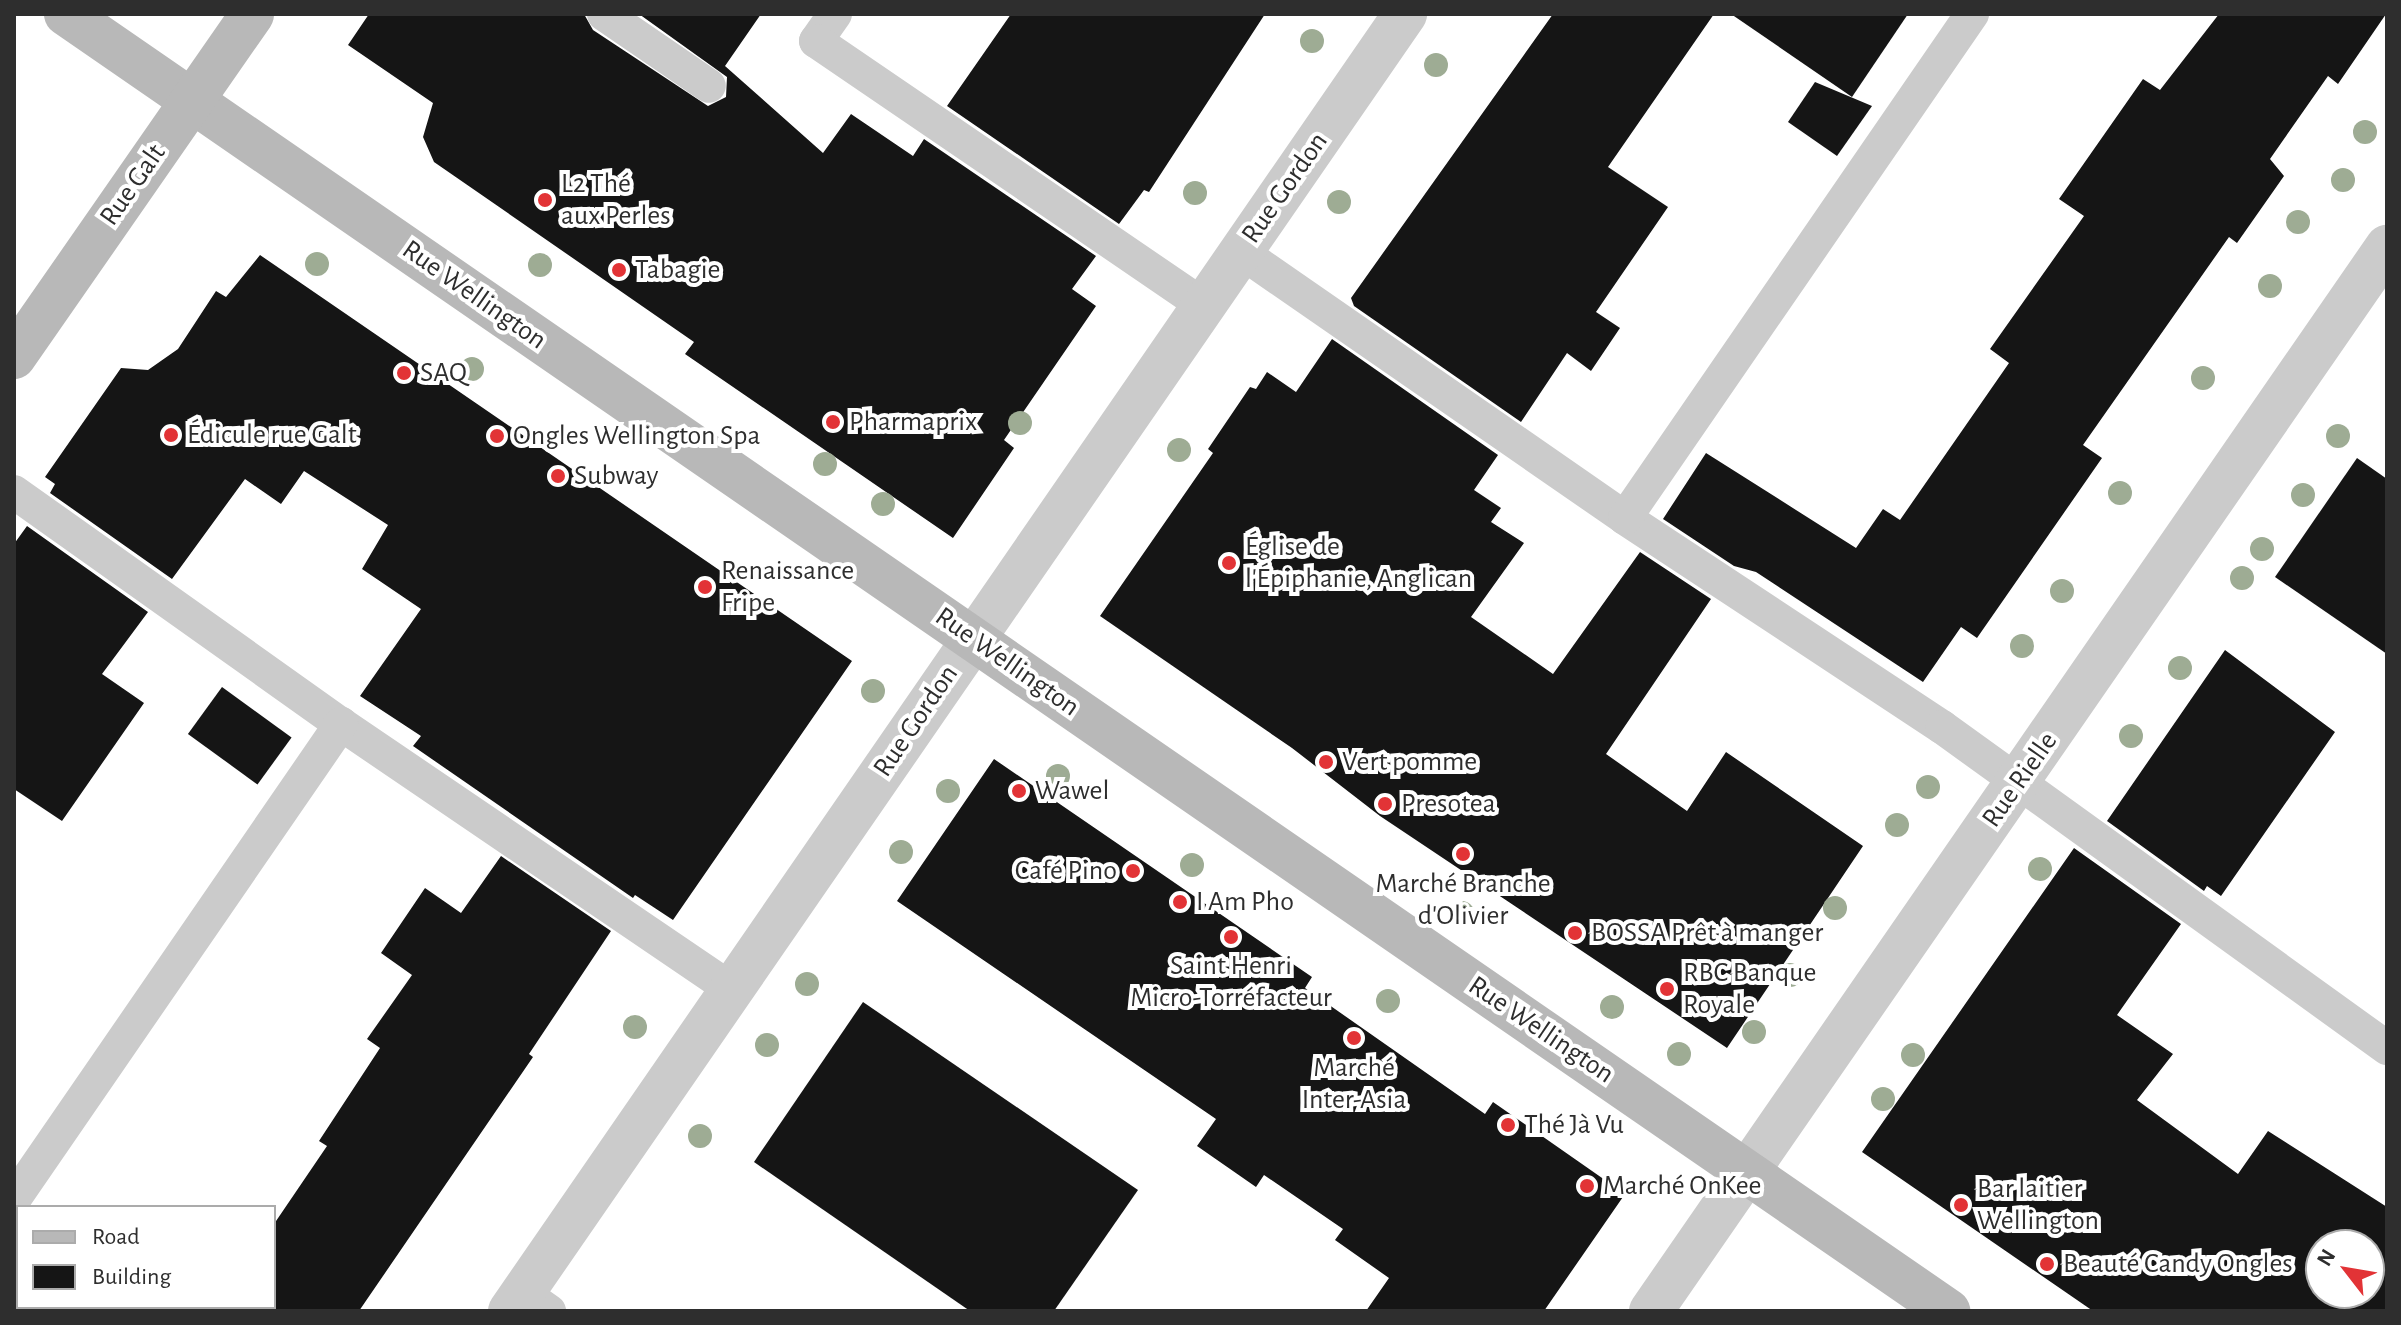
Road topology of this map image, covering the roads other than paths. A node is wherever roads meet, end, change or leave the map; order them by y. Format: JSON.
{"nodes":[{"id":1,"x":66,"y":14,"type":"edge"},
{"id":2,"x":252,"y":14,"type":"edge"},
{"id":3,"x":604,"y":14,"type":"edge"},
{"id":4,"x":835,"y":14,"type":"edge"},
{"id":5,"x":1405,"y":14,"type":"edge"},
{"id":6,"x":1972,"y":14,"type":"edge"},
{"id":7,"x":709,"y":86,"type":"dead end"},
{"id":8,"x":192,"y":100,"type":"junction"},
{"id":9,"x":2387,"y":247,"type":"edge"},
{"id":10,"x":1241,"y":252,"type":"junction"},
{"id":11,"x":1204,"y":306,"type":"junction"},
{"id":12,"x":14,"y":357,"type":"edge"},
{"id":13,"x":14,"y":492,"type":"edge"},
{"id":14,"x":1625,"y":518,"type":"junction"},
{"id":15,"x":973,"y":639,"type":"junction"},
{"id":16,"x":341,"y":724,"type":"junction"},
{"id":17,"x":2018,"y":783,"type":"junction"},
{"id":18,"x":733,"y":990,"type":"junction"},
{"id":19,"x":2387,"y":1048,"type":"edge"},
{"id":20,"x":1747,"y":1172,"type":"junction"},
{"id":21,"x":14,"y":1199,"type":"edge"},
{"id":22,"x":528,"y":1305,"type":"edge"},
{"id":23,"x":1651,"y":1311,"type":"edge"},
{"id":24,"x":1948,"y":1311,"type":"edge"}],
"edges":[{"from":1,"to":8,"type":"main road","name":"Rue Wellington"},
{"from":2,"to":8,"type":"main road","name":"Rue Galt"},
{"from":3,"to":7,"type":"lane"},
{"from":4,"to":11,"type":"lane"},
{"from":5,"to":10,"type":"street","name":"Rue Gordon"},
{"from":6,"to":14,"type":"lane"},
{"from":8,"to":12,"type":"main road","name":"Rue Galt"},
{"from":8,"to":15,"type":"main road","name":"Rue Wellington"},
{"from":9,"to":17,"type":"street","name":"Rue Rielle"},
{"from":10,"to":11,"type":"street","name":"Rue Gordon"},
{"from":10,"to":14,"type":"lane"},
{"from":11,"to":15,"type":"street","name":"Rue Gordon"},
{"from":13,"to":16,"type":"lane"},
{"from":14,"to":17,"type":"lane"},
{"from":15,"to":18,"type":"street","name":"Rue Gordon"},
{"from":15,"to":20,"type":"main road","name":"Rue Wellington"},
{"from":16,"to":18,"type":"lane"},
{"from":16,"to":21,"type":"lane"},
{"from":17,"to":19,"type":"lane"},
{"from":17,"to":20,"type":"street","name":"Rue Rielle"},
{"from":18,"to":22,"type":"street","name":"Rue Gordon"},
{"from":20,"to":23,"type":"street","name":"Rue Rielle"},
{"from":20,"to":24,"type":"main road","name":"Rue Wellington"}]}
